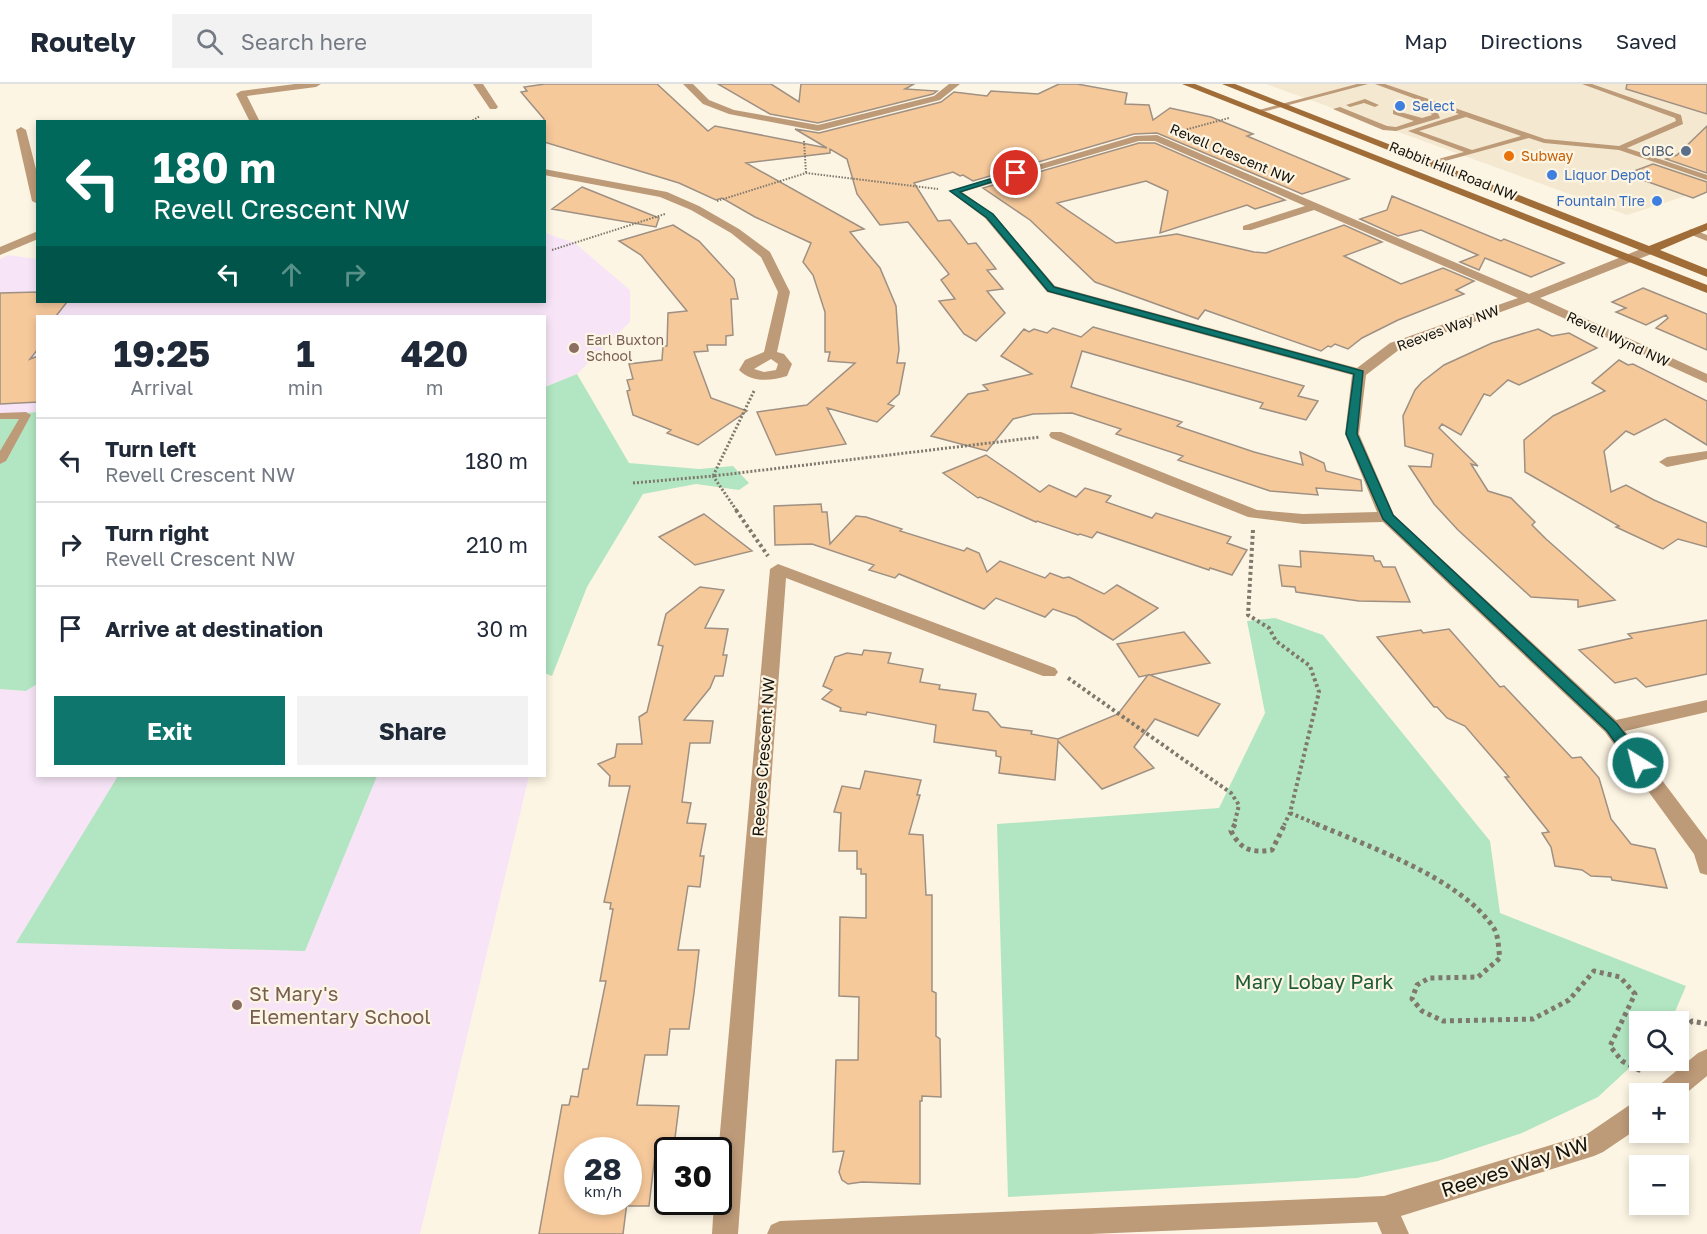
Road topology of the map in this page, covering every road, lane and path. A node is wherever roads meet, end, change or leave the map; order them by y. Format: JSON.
{"nodes":[{"id":1,"x":316,"y":84,"type":"edge"},
{"id":2,"x":478,"y":84,"type":"edge"},
{"id":3,"x":688,"y":84,"type":"edge"},
{"id":4,"x":955,"y":84,"type":"edge"},
{"id":5,"x":1187,"y":84,"type":"edge"},
{"id":6,"x":1227,"y":84,"type":"edge"},
{"id":7,"x":1378,"y":84,"type":"edge"},
{"id":8,"x":1585,"y":84,"type":"edge"},
{"id":9,"x":1363,"y":85,"type":"edge"},
{"id":10,"x":1389,"y":95,"type":"dead end"},
{"id":11,"x":1322,"y":96,"type":"junction"},
{"id":12,"x":1350,"y":105,"type":"junction"},
{"id":13,"x":1375,"y":105,"type":"dead end"},
{"id":14,"x":1418,"y":105,"type":"dead end"},
{"id":15,"x":1282,"y":106,"type":"junction"},
{"id":16,"x":493,"y":107,"type":"dead end"},
{"id":17,"x":1434,"y":107,"type":"junction"},
{"id":18,"x":1360,"y":109,"type":"dead end"},
{"id":19,"x":1259,"y":111,"type":"junction"},
{"id":20,"x":1396,"y":112,"type":"dead end"},
{"id":21,"x":1467,"y":114,"type":"junction"},
{"id":22,"x":1230,"y":118,"type":"dead end"},
{"id":23,"x":1390,"y":119,"type":"dead end"},
{"id":24,"x":254,"y":120,"type":"edge"},
{"id":25,"x":1422,"y":121,"type":"junction"},
{"id":26,"x":802,"y":125,"type":"junction"},
{"id":27,"x":1407,"y":128,"type":"junction"},
{"id":28,"x":21,"y":130,"type":"dead end"},
{"id":29,"x":1528,"y":136,"type":"junction"},
{"id":30,"x":1156,"y":138,"type":"junction"},
{"id":31,"x":1620,"y":148,"type":"junction"},
{"id":32,"x":1471,"y":152,"type":"junction"},
{"id":33,"x":1430,"y":164,"type":"junction"},
{"id":34,"x":546,"y":172,"type":"edge"},
{"id":35,"x":806,"y":173,"type":"junction"},
{"id":36,"x":1707,"y":178,"type":"edge"},
{"id":37,"x":954,"y":191,"type":"junction"},
{"id":38,"x":36,"y":193,"type":"edge"},
{"id":39,"x":1315,"y":206,"type":"junction"},
{"id":40,"x":693,"y":207,"type":"junction"},
{"id":41,"x":1707,"y":226,"type":"edge"},
{"id":42,"x":1247,"y":228,"type":"dead end"},
{"id":43,"x":1692,"y":232,"type":"junction"},
{"id":44,"x":36,"y":235,"type":"edge"},
{"id":45,"x":1707,"y":238,"type":"edge"},
{"id":46,"x":552,"y":250,"type":"dead end"},
{"id":47,"x":1650,"y":250,"type":"junction"},
{"id":48,"x":0,"y":251,"type":"edge"},
{"id":49,"x":1630,"y":258,"type":"junction"},
{"id":50,"x":1707,"y":273,"type":"edge"},
{"id":51,"x":1707,"y":289,"type":"edge"},
{"id":52,"x":1529,"y":298,"type":"junction"},
{"id":53,"x":770,"y":354,"type":"junction"},
{"id":54,"x":1359,"y":373,"type":"junction"},
{"id":55,"x":761,"y":376,"type":"junction"},
{"id":56,"x":1707,"y":379,"type":"edge"},
{"id":57,"x":32,"y":415,"type":"edge"},
{"id":58,"x":0,"y":416,"type":"edge"},
{"id":59,"x":1056,"y":435,"type":"joint"},
{"id":60,"x":1707,"y":455,"type":"edge"},
{"id":61,"x":0,"y":461,"type":"edge"},
{"id":62,"x":1667,"y":462,"type":"dead end"},
{"id":63,"x":713,"y":476,"type":"junction"},
{"id":64,"x":633,"y":483,"type":"dead end"},
{"id":65,"x":1254,"y":514,"type":"junction"},
{"id":66,"x":1388,"y":517,"type":"junction"},
{"id":67,"x":777,"y":569,"type":"junction"},
{"id":68,"x":1049,"y":672,"type":"joint"},
{"id":69,"x":1707,"y":706,"type":"edge"},
{"id":70,"x":1612,"y":727,"type":"junction"},
{"id":71,"x":1290,"y":813,"type":"junction"},
{"id":72,"x":1707,"y":867,"type":"edge"},
{"id":73,"x":1689,"y":1024,"type":"edge"},
{"id":74,"x":1707,"y":1024,"type":"edge"},
{"id":75,"x":1707,"y":1060,"type":"edge"},
{"id":76,"x":1629,"y":1065,"type":"edge"},
{"id":77,"x":1682,"y":1083,"type":"edge"},
{"id":78,"x":1629,"y":1119,"type":"edge"},
{"id":79,"x":1384,"y":1209,"type":"junction"},
{"id":80,"x":725,"y":1234,"type":"edge"},
{"id":81,"x":780,"y":1234,"type":"edge"},
{"id":82,"x":1396,"y":1234,"type":"edge"}],
"edges":[{"from":1,"to":24,"type":"street"},
{"from":2,"to":16,"type":"street"},
{"from":3,"to":26,"type":"street"},
{"from":4,"to":26,"type":"street"},
{"from":5,"to":19,"type":"main road","name":"Rabbit Hill Road NW"},
{"from":6,"to":15,"type":"main road","name":"Rabbit Hill Road NW"},
{"from":7,"to":17,"type":"lane"},
{"from":8,"to":31,"type":"lane"},
{"from":9,"to":10,"type":"lane"},
{"from":9,"to":11,"type":"lane"},
{"from":11,"to":12,"type":"lane"},
{"from":11,"to":15,"type":"lane"},
{"from":12,"to":13,"type":"lane"},
{"from":12,"to":18,"type":"lane"},
{"from":12,"to":27,"type":"lane"},
{"from":14,"to":17,"type":"lane"},
{"from":15,"to":19,"type":"lane"},
{"from":15,"to":33,"type":"main road","name":"Rabbit Hill Road NW"},
{"from":17,"to":21,"type":"lane"},
{"from":17,"to":25,"type":"lane"},
{"from":19,"to":49,"type":"main road","name":"Rabbit Hill Road NW"},
{"from":20,"to":25,"type":"lane"},
{"from":21,"to":27,"type":"lane"},
{"from":21,"to":29,"type":"lane"},
{"from":22,"to":30,"type":"path"},
{"from":23,"to":27,"type":"lane"},
{"from":25,"to":27,"type":"lane"},
{"from":26,"to":35,"type":"path"},
{"from":27,"to":32,"type":"lane"},
{"from":28,"to":38,"type":"street"},
{"from":29,"to":31,"type":"lane"},
{"from":29,"to":32,"type":"lane"},
{"from":30,"to":37,"type":"street","name":"Revell Crescent NW"},
{"from":30,"to":39,"type":"street","name":"Revell Crescent NW"},
{"from":31,"to":36,"type":"lane"},
{"from":32,"to":33,"type":"lane"},
{"from":33,"to":47,"type":"main road","name":"Rabbit Hill Road NW"},
{"from":34,"to":40,"type":"street"},
{"from":35,"to":37,"type":"path"},
{"from":35,"to":40,"type":"path"},
{"from":37,"to":54,"type":"street"},
{"from":39,"to":42,"type":"street"},
{"from":39,"to":52,"type":"street","name":"Revell Crescent NW"},
{"from":40,"to":46,"type":"path"},
{"from":40,"to":53,"type":"street"},
{"from":41,"to":43,"type":"main road"},
{"from":43,"to":45,"type":"lane"},
{"from":43,"to":47,"type":"main road"},
{"from":44,"to":48,"type":"street"},
{"from":47,"to":49,"type":"street","name":"Reeves Way NW"},
{"from":47,"to":50,"type":"main road","name":"Rabbit Hill Road NW"},
{"from":49,"to":51,"type":"main road","name":"Rabbit Hill Road NW"},
{"from":49,"to":52,"type":"street","name":"Reeves Way NW"},
{"from":52,"to":54,"type":"street","name":"Reeves Way NW"},
{"from":52,"to":56,"type":"street","name":"Revell Wynd NW"},
{"from":53,"to":55,"type":"street"},
{"from":53,"to":55,"type":"street"},
{"from":54,"to":66,"type":"street"},
{"from":55,"to":63,"type":"path"},
{"from":57,"to":58,"type":"lane"},
{"from":57,"to":61,"type":"lane"},
{"from":59,"to":63,"type":"path"},
{"from":59,"to":65,"type":"street"},
{"from":60,"to":62,"type":"street"},
{"from":63,"to":64,"type":"path"},
{"from":63,"to":67,"type":"path"},
{"from":65,"to":66,"type":"street"},
{"from":65,"to":71,"type":"path"},
{"from":66,"to":70,"type":"street"},
{"from":67,"to":68,"type":"street"},
{"from":67,"to":80,"type":"street","name":"Reeves Crescent NW"},
{"from":68,"to":71,"type":"path"},
{"from":69,"to":70,"type":"street"},
{"from":70,"to":72,"type":"street"},
{"from":71,"to":76,"type":"path"},
{"from":73,"to":74,"type":"path"},
{"from":75,"to":77,"type":"street"},
{"from":78,"to":79,"type":"street","name":"Reeves Way NW"},
{"from":79,"to":81,"type":"street"},
{"from":79,"to":82,"type":"street"}]}
